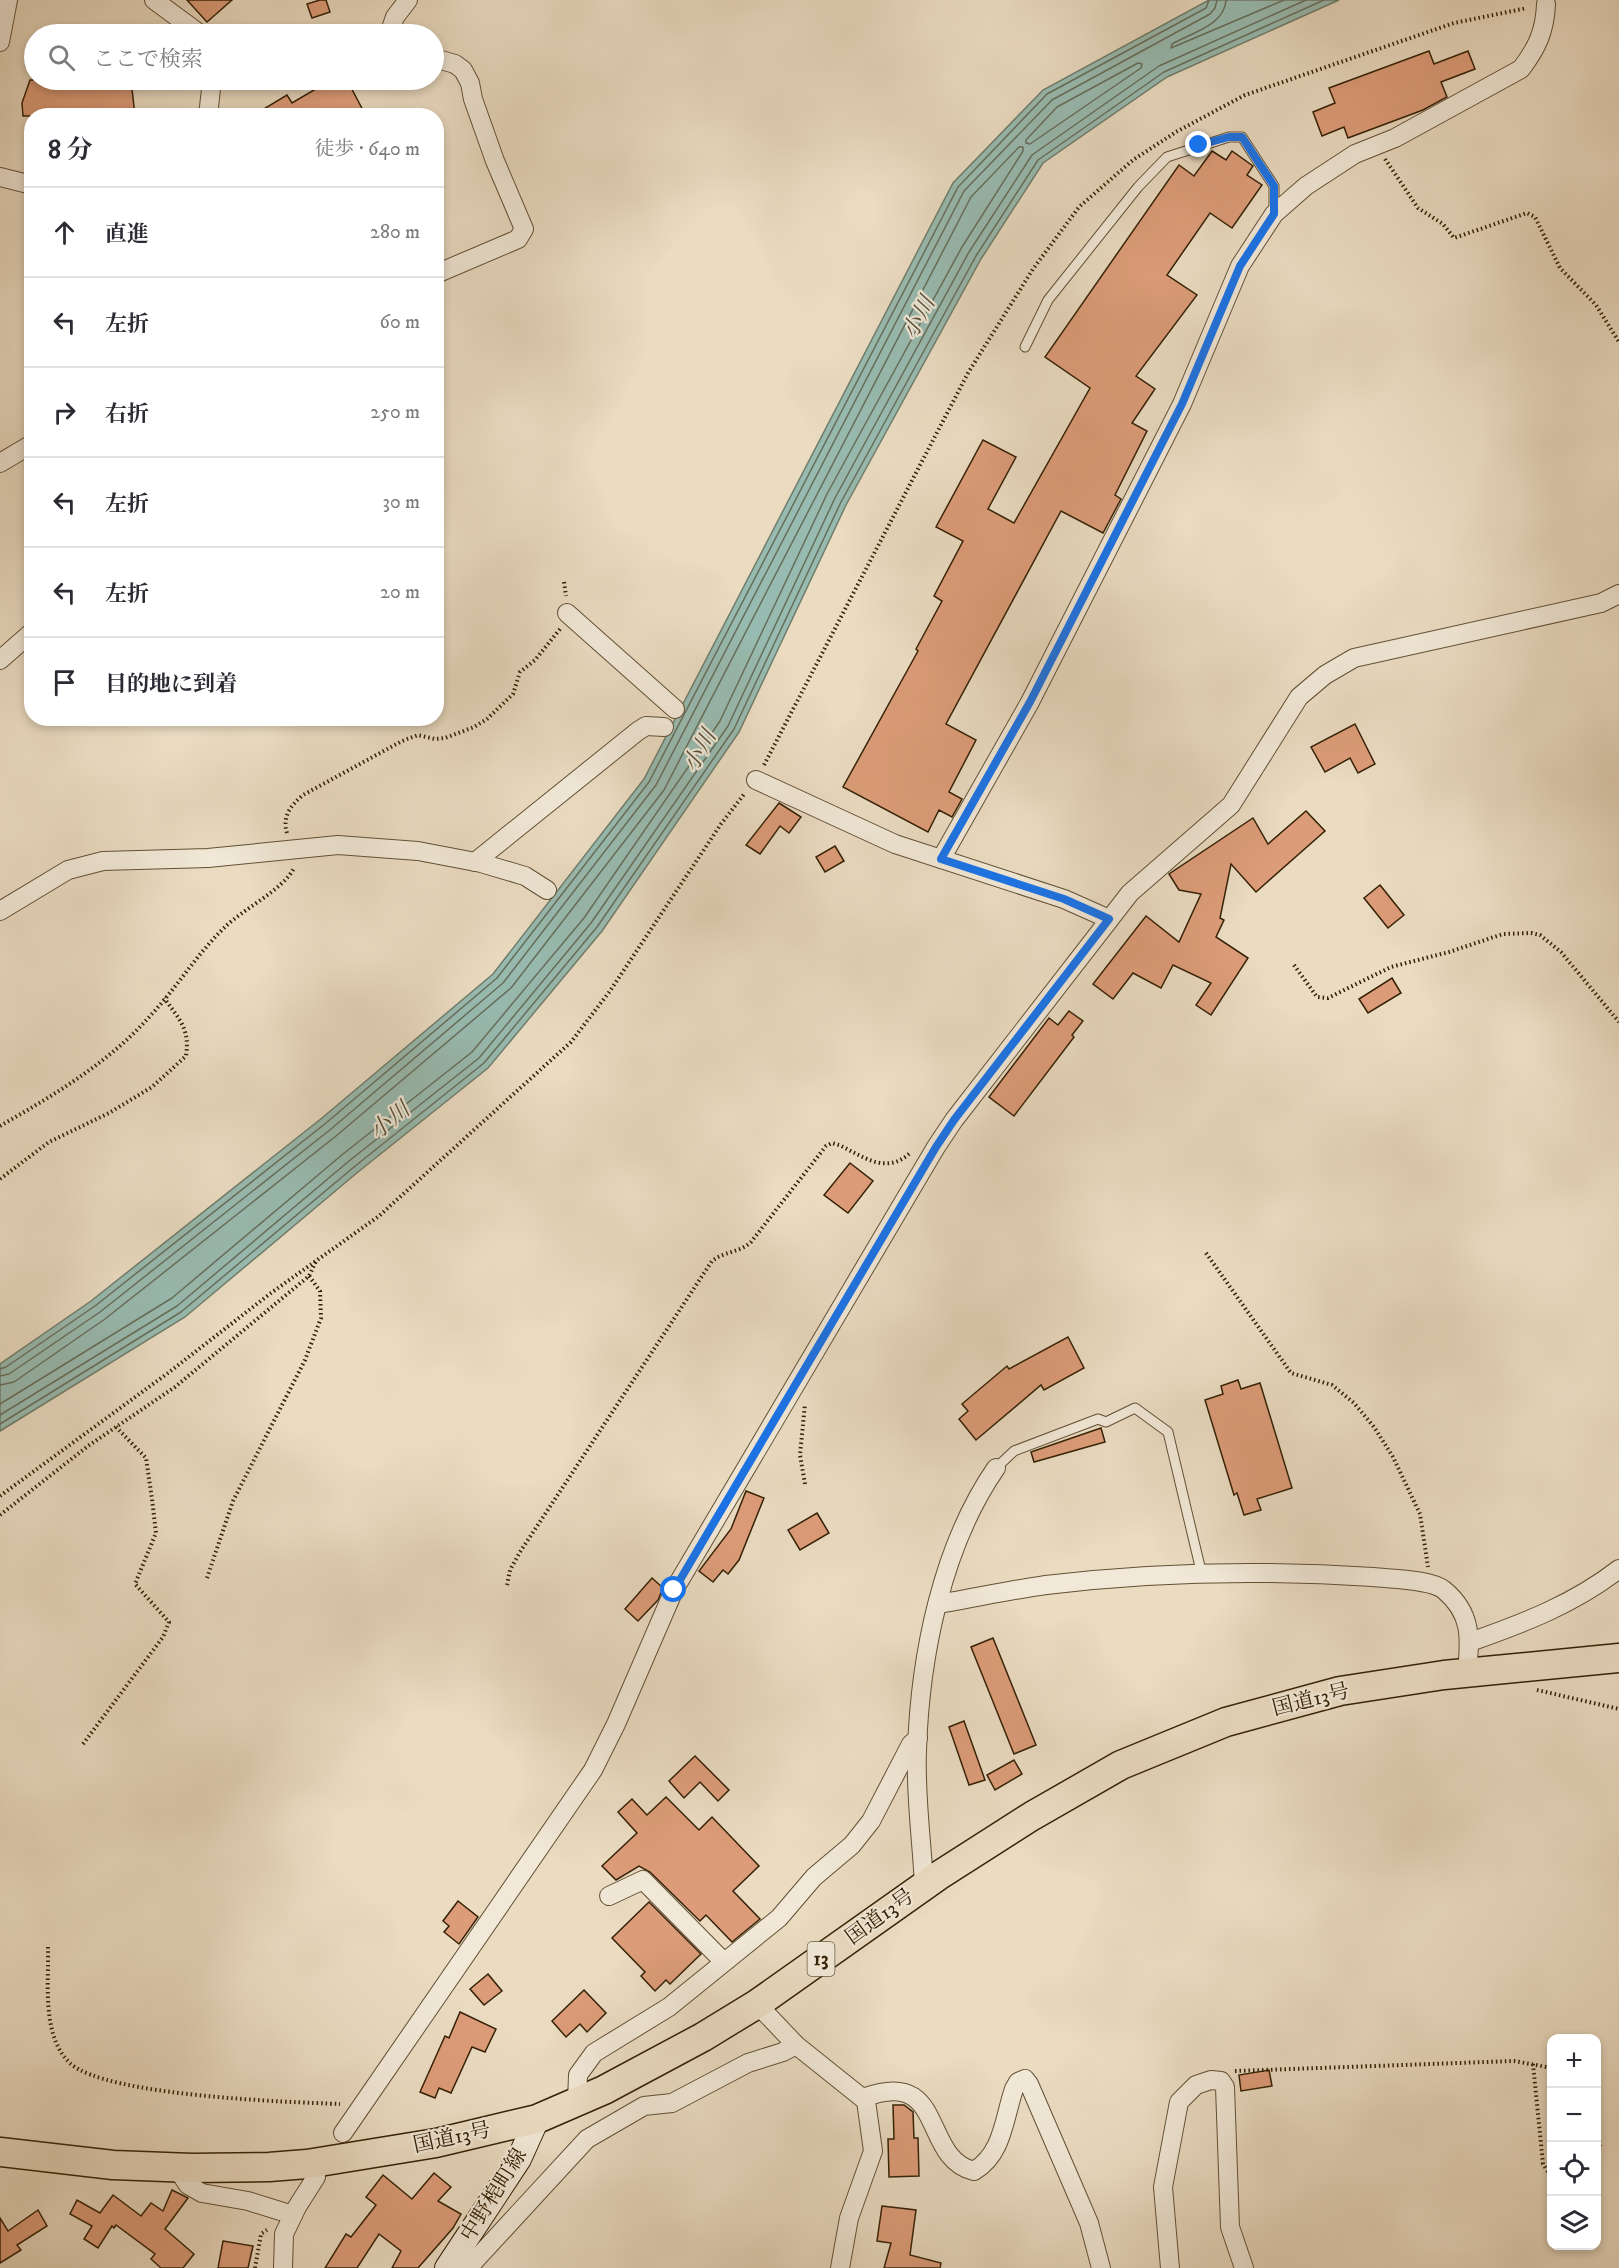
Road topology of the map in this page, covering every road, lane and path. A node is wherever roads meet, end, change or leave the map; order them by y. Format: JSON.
{"nodes":[{"id":1,"x":8,"y":0,"type":"edge"},
{"id":2,"x":154,"y":0,"type":"edge"},
{"id":3,"x":408,"y":0,"type":"edge"},
{"id":4,"x":1545,"y":4,"type":"joint"},
{"id":5,"x":186,"y":24,"type":"edge"},
{"id":6,"x":393,"y":24,"type":"edge"},
{"id":7,"x":0,"y":42,"type":"edge"},
{"id":8,"x":444,"y":61,"type":"edge"},
{"id":9,"x":211,"y":90,"type":"edge"},
{"id":10,"x":209,"y":108,"type":"edge"},
{"id":11,"x":1376,"y":146,"type":"junction"},
{"id":12,"x":0,"y":177,"type":"edge"},
{"id":13,"x":24,"y":183,"type":"edge"},
{"id":14,"x":1274,"y":214,"type":"junction"},
{"id":15,"x":444,"y":271,"type":"edge"},
{"id":16,"x":1619,"y":342,"type":"edge"},
{"id":17,"x":1025,"y":347,"type":"dead end"},
{"id":18,"x":24,"y":449,"type":"edge"},
{"id":19,"x":0,"y":463,"type":"edge"},
{"id":20,"x":1619,"y":594,"type":"edge"},
{"id":21,"x":567,"y":613,"type":"dead end"},
{"id":22,"x":24,"y":639,"type":"edge"},
{"id":23,"x":0,"y":660,"type":"edge"},
{"id":24,"x":675,"y":709,"type":"dead end"},
{"id":25,"x":664,"y":727,"type":"dead end"},
{"id":26,"x":756,"y":780,"type":"junction"},
{"id":27,"x":941,"y":859,"type":"junction"},
{"id":28,"x":475,"y":862,"type":"junction"},
{"id":29,"x":546,"y":890,"type":"dead end"},
{"id":30,"x":0,"y":911,"type":"edge"},
{"id":31,"x":1109,"y":919,"type":"junction"},
{"id":32,"x":1294,"y":965,"type":"dead end"},
{"id":33,"x":164,"y":999,"type":"dead end"},
{"id":34,"x":1619,"y":1023,"type":"edge"},
{"id":35,"x":915,"y":1149,"type":"dead end"},
{"id":36,"x":0,"y":1179,"type":"edge"},
{"id":37,"x":1206,"y":1252,"type":"dead end"},
{"id":38,"x":317,"y":1259,"type":"junction"},
{"id":39,"x":309,"y":1276,"type":"junction"},
{"id":40,"x":801,"y":1377,"type":"junction"},
{"id":41,"x":116,"y":1427,"type":"junction"},
{"id":42,"x":996,"y":1468,"type":"joint"},
{"id":43,"x":805,"y":1484,"type":"dead end"},
{"id":44,"x":0,"y":1496,"type":"edge"},
{"id":45,"x":0,"y":1515,"type":"edge"},
{"id":46,"x":1619,"y":1569,"type":"edge"},
{"id":47,"x":1202,"y":1575,"type":"junction"},
{"id":48,"x":207,"y":1578,"type":"dead end"},
{"id":49,"x":507,"y":1585,"type":"dead end"},
{"id":50,"x":1430,"y":1585,"type":"junction"},
{"id":51,"x":938,"y":1604,"type":"junction"},
{"id":52,"x":1470,"y":1642,"type":"junction"},
{"id":53,"x":1619,"y":1658,"type":"edge"},
{"id":54,"x":1509,"y":1668,"type":"junction"},
{"id":55,"x":1467,"y":1673,"type":"junction"},
{"id":56,"x":1619,"y":1709,"type":"edge"},
{"id":57,"x":918,"y":1738,"type":"junction"},
{"id":58,"x":83,"y":1744,"type":"dead end"},
{"id":59,"x":924,"y":1886,"type":"junction"},
{"id":60,"x":609,"y":1896,"type":"dead end"},
{"id":61,"x":48,"y":1947,"type":"dead end"},
{"id":62,"x":724,"y":1962,"type":"junction"},
{"id":63,"x":756,"y":2004,"type":"junction"},
{"id":64,"x":796,"y":2045,"type":"junction"},
{"id":65,"x":1533,"y":2064,"type":"junction"},
{"id":66,"x":1547,"y":2067,"type":"edge"},
{"id":67,"x":1219,"y":2080,"type":"junction"},
{"id":68,"x":863,"y":2098,"type":"junction"},
{"id":69,"x":577,"y":2102,"type":"junction"},
{"id":70,"x":362,"y":2105,"type":"junction"},
{"id":71,"x":537,"y":2119,"type":"junction"},
{"id":72,"x":343,"y":2133,"type":"dead end"},
{"id":73,"x":0,"y":2152,"type":"edge"},
{"id":74,"x":176,"y":2167,"type":"junction"},
{"id":75,"x":1547,"y":2171,"type":"edge"},
{"id":76,"x":316,"y":2177,"type":"dead end"},
{"id":77,"x":293,"y":2215,"type":"junction"},
{"id":78,"x":283,"y":2268,"type":"edge"},
{"id":79,"x":447,"y":2268,"type":"edge"},
{"id":80,"x":468,"y":2268,"type":"edge"},
{"id":81,"x":840,"y":2268,"type":"edge"},
{"id":82,"x":1101,"y":2268,"type":"edge"},
{"id":83,"x":1170,"y":2268,"type":"edge"},
{"id":84,"x":1244,"y":2268,"type":"edge"}],
"edges":[{"from":1,"to":7,"type":"street"},
{"from":2,"to":5,"type":"street"},
{"from":3,"to":6,"type":"street"},
{"from":4,"to":11,"type":"street"},
{"from":4,"to":26,"type":"path"},
{"from":8,"to":15,"type":"street"},
{"from":9,"to":10,"type":"street"},
{"from":11,"to":14,"type":"street"},
{"from":11,"to":16,"type":"path"},
{"from":12,"to":13,"type":"street"},
{"from":14,"to":17,"type":"lane"},
{"from":14,"to":27,"type":"street"},
{"from":18,"to":19,"type":"street"},
{"from":20,"to":31,"type":"street"},
{"from":21,"to":24,"type":"street"},
{"from":22,"to":23,"type":"street"},
{"from":25,"to":28,"type":"street"},
{"from":26,"to":27,"type":"street"},
{"from":26,"to":38,"type":"path"},
{"from":27,"to":31,"type":"street"},
{"from":28,"to":29,"type":"street"},
{"from":28,"to":30,"type":"street"},
{"from":31,"to":40,"type":"street"},
{"from":32,"to":34,"type":"path"},
{"from":33,"to":36,"type":"path"},
{"from":35,"to":49,"type":"path"},
{"from":37,"to":50,"type":"path"},
{"from":38,"to":39,"type":"path"},
{"from":38,"to":44,"type":"path"},
{"from":39,"to":41,"type":"path"},
{"from":39,"to":48,"type":"path"},
{"from":40,"to":43,"type":"path"},
{"from":40,"to":70,"type":"street"},
{"from":41,"to":45,"type":"path"},
{"from":41,"to":58,"type":"path"},
{"from":42,"to":47,"type":"lane"},
{"from":42,"to":51,"type":"street"},
{"from":46,"to":52,"type":"street"},
{"from":47,"to":50,"type":"street"},
{"from":47,"to":51,"type":"street"},
{"from":50,"to":52,"type":"street"},
{"from":51,"to":57,"type":"street"},
{"from":52,"to":55,"type":"street"},
{"from":53,"to":54,"type":"highway","name":"国道13号","number":"13"},
{"from":54,"to":55,"type":"highway","name":"国道13号","number":"13"},
{"from":54,"to":56,"type":"path"},
{"from":55,"to":59,"type":"highway","name":"国道13号","number":"13"},
{"from":57,"to":59,"type":"street"},
{"from":57,"to":62,"type":"street"},
{"from":59,"to":63,"type":"highway","name":"国道13号","number":"13"},
{"from":60,"to":62,"type":"street"},
{"from":61,"to":70,"type":"path"},
{"from":62,"to":69,"type":"street"},
{"from":63,"to":64,"type":"street"},
{"from":63,"to":69,"type":"highway","name":"国道13号","number":"13"},
{"from":64,"to":68,"type":"street"},
{"from":64,"to":80,"type":"street"},
{"from":65,"to":66,"type":"path"},
{"from":65,"to":67,"type":"path"},
{"from":65,"to":75,"type":"path"},
{"from":67,"to":83,"type":"street"},
{"from":67,"to":84,"type":"street"},
{"from":68,"to":81,"type":"street"},
{"from":68,"to":82,"type":"street"},
{"from":69,"to":71,"type":"highway","name":"国道13号","number":"13"},
{"from":70,"to":72,"type":"street"},
{"from":71,"to":74,"type":"highway","name":"国道13号","number":"13"},
{"from":71,"to":79,"type":"main road","name":"中野梍町線"},
{"from":73,"to":74,"type":"highway","name":"国道13号","number":"13"},
{"from":74,"to":77,"type":"street"},
{"from":76,"to":77,"type":"street"},
{"from":77,"to":78,"type":"street"}]}
